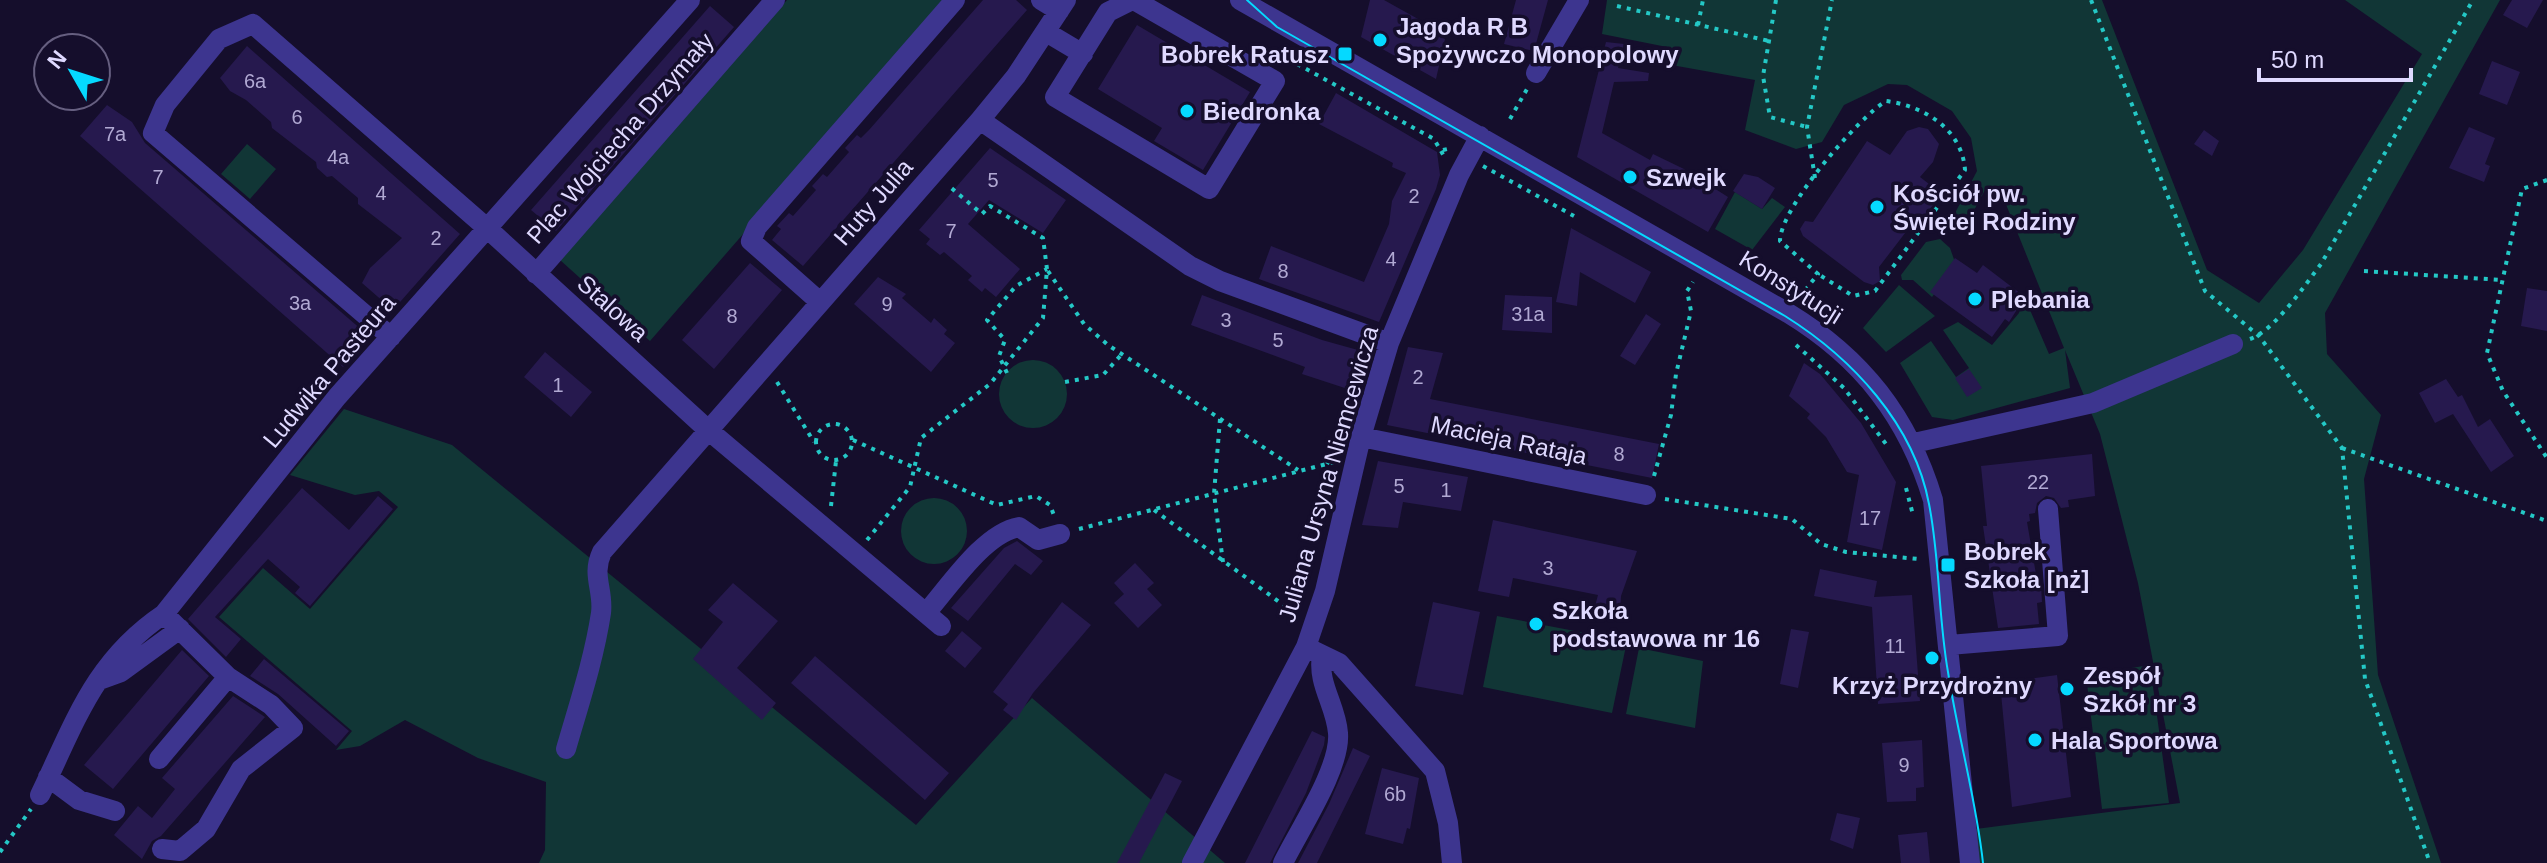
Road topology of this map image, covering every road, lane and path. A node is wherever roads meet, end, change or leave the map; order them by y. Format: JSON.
{"nodes":[{"id":1,"x":690,"y":0,"type":"edge"},
{"id":2,"x":775,"y":0,"type":"edge"},
{"id":3,"x":955,"y":0,"type":"edge"},
{"id":4,"x":1133,"y":0,"type":"edge"},
{"id":5,"x":1240,"y":0,"type":"edge"},
{"id":6,"x":1579,"y":0,"type":"edge"},
{"id":7,"x":1703,"y":0,"type":"edge"},
{"id":8,"x":1776,"y":0,"type":"edge"},
{"id":9,"x":1832,"y":0,"type":"edge"},
{"id":10,"x":2091,"y":0,"type":"edge"},
{"id":11,"x":2462,"y":0,"type":"edge"},
{"id":12,"x":2473,"y":0,"type":"edge"},
{"id":13,"x":1055,"y":4,"type":"edge"},
{"id":14,"x":1617,"y":6,"type":"dead end"},
{"id":15,"x":2470,"y":6,"type":"junction"},
{"id":16,"x":1698,"y":25,"type":"junction"},
{"id":17,"x":1046,"y":32,"type":"junction"},
{"id":18,"x":1769,"y":41,"type":"junction"},
{"id":19,"x":1266,"y":47,"type":"dead end"},
{"id":20,"x":1083,"y":54,"type":"junction"},
{"id":21,"x":1536,"y":73,"type":"joint"},
{"id":22,"x":1510,"y":119,"type":"dead end"},
{"id":23,"x":980,"y":120,"type":"junction"},
{"id":24,"x":1807,"y":127,"type":"junction"},
{"id":25,"x":1480,"y":136,"type":"junction"},
{"id":26,"x":1450,"y":147,"type":"dead end"},
{"id":27,"x":1443,"y":150,"type":"junction"},
{"id":28,"x":1447,"y":163,"type":"dead end"},
{"id":29,"x":1475,"y":174,"type":"dead end"},
{"id":30,"x":1815,"y":178,"type":"junction"},
{"id":31,"x":2547,"y":180,"type":"edge"},
{"id":32,"x":949,"y":186,"type":"dead end"},
{"id":33,"x":1586,"y":223,"type":"dead end"},
{"id":34,"x":488,"y":229,"type":"junction"},
{"id":35,"x":1047,"y":269,"type":"junction"},
{"id":36,"x":2364,"y":271,"type":"dead end"},
{"id":37,"x":536,"y":274,"type":"junction"},
{"id":38,"x":1818,"y":274,"type":"junction"},
{"id":39,"x":1679,"y":275,"type":"dead end"},
{"id":40,"x":2502,"y":280,"type":"junction"},
{"id":41,"x":1693,"y":282,"type":"junction"},
{"id":42,"x":1706,"y":289,"type":"dead end"},
{"id":43,"x":820,"y":302,"type":"junction"},
{"id":44,"x":1788,"y":313,"type":"junction"},
{"id":45,"x":2259,"y":336,"type":"junction"},
{"id":46,"x":391,"y":337,"type":"junction"},
{"id":47,"x":1792,"y":342,"type":"dead end"},
{"id":48,"x":1389,"y":343,"type":"junction"},
{"id":49,"x":2233,"y":344,"type":"dead end"},
{"id":50,"x":1122,"y":354,"type":"junction"},
{"id":51,"x":1005,"y":371,"type":"junction"},
{"id":52,"x":776,"y":381,"type":"dead end"},
{"id":53,"x":1065,"y":382,"type":"dead end"},
{"id":54,"x":1220,"y":419,"type":"junction"},
{"id":55,"x":707,"y":429,"type":"junction"},
{"id":56,"x":1361,"y":437,"type":"junction"},
{"id":57,"x":853,"y":440,"type":"junction"},
{"id":58,"x":1914,"y":443,"type":"junction"},
{"id":59,"x":815,"y":444,"type":"junction"},
{"id":60,"x":2342,"y":448,"type":"junction"},
{"id":61,"x":1889,"y":450,"type":"dead end"},
{"id":62,"x":2547,"y":458,"type":"edge"},
{"id":63,"x":836,"y":461,"type":"junction"},
{"id":64,"x":1327,"y":464,"type":"dead end"},
{"id":65,"x":914,"y":468,"type":"junction"},
{"id":66,"x":1299,"y":472,"type":"junction"},
{"id":67,"x":1903,"y":480,"type":"dead end"},
{"id":68,"x":1214,"y":494,"type":"junction"},
{"id":69,"x":1646,"y":495,"type":"joint"},
{"id":70,"x":1670,"y":500,"type":"dead end"},
{"id":71,"x":2048,"y":509,"type":"dead end"},
{"id":72,"x":1154,"y":510,"type":"junction"},
{"id":73,"x":830,"y":512,"type":"dead end"},
{"id":74,"x":2547,"y":521,"type":"edge"},
{"id":75,"x":1915,"y":525,"type":"dead end"},
{"id":76,"x":1060,"y":534,"type":"junction"},
{"id":77,"x":1918,"y":552,"type":"dead end"},
{"id":78,"x":855,"y":554,"type":"junction"},
{"id":79,"x":1223,"y":562,"type":"junction"},
{"id":80,"x":164,"y":614,"type":"junction"},
{"id":81,"x":1301,"y":618,"type":"dead end"},
{"id":82,"x":180,"y":629,"type":"junction"},
{"id":83,"x":1949,"y":645,"type":"junction"},
{"id":84,"x":1314,"y":651,"type":"junction"},
{"id":85,"x":228,"y":677,"type":"junction"},
{"id":86,"x":99,"y":680,"type":"junction"},
{"id":87,"x":566,"y":749,"type":"dead end"},
{"id":88,"x":159,"y":759,"type":"dead end"},
{"id":89,"x":44,"y":786,"type":"junction"},
{"id":90,"x":115,"y":811,"type":"dead end"},
{"id":91,"x":162,"y":849,"type":"dead end"},
{"id":92,"x":0,"y":852,"type":"edge"},
{"id":93,"x":1192,"y":863,"type":"edge"},
{"id":94,"x":1283,"y":863,"type":"edge"},
{"id":95,"x":1452,"y":863,"type":"edge"},
{"id":96,"x":1970,"y":863,"type":"edge"},
{"id":97,"x":2430,"y":863,"type":"edge"}],
"edges":[{"from":1,"to":34,"type":"street","name":"Ludwika Pasteura"},
{"from":2,"to":37,"type":"street","name":"Plac Wojciecha Drzymały"},
{"from":3,"to":43,"type":"street"},
{"from":4,"to":20,"type":"street"},
{"from":4,"to":20,"type":"street"},
{"from":5,"to":25,"type":"street","name":"Konstytucji"},
{"from":6,"to":21,"type":"street"},
{"from":7,"to":16,"type":"path"},
{"from":8,"to":18,"type":"path"},
{"from":9,"to":24,"type":"path"},
{"from":10,"to":45,"type":"path"},
{"from":11,"to":15,"type":"path"},
{"from":12,"to":15,"type":"path"},
{"from":13,"to":17,"type":"street","name":"Huty Julia"},
{"from":14,"to":16,"type":"path"},
{"from":15,"to":45,"type":"path"},
{"from":16,"to":18,"type":"path"},
{"from":17,"to":20,"type":"street"},
{"from":17,"to":23,"type":"street","name":"Huty Julia"},
{"from":18,"to":24,"type":"path"},
{"from":19,"to":27,"type":"path"},
{"from":21,"to":22,"type":"path"},
{"from":23,"to":43,"type":"street","name":"Huty Julia"},
{"from":23,"to":48,"type":"street"},
{"from":24,"to":30,"type":"path"},
{"from":25,"to":44,"type":"street","name":"Konstytucji"},
{"from":25,"to":48,"type":"street","name":"Juliana Ursyna Niemcewicza"},
{"from":26,"to":27,"type":"path"},
{"from":27,"to":28,"type":"path"},
{"from":29,"to":33,"type":"path"},
{"from":30,"to":38,"type":"path"},
{"from":30,"to":38,"type":"path"},
{"from":31,"to":40,"type":"path"},
{"from":32,"to":35,"type":"path"},
{"from":34,"to":37,"type":"street","name":"Stalowa"},
{"from":34,"to":46,"type":"street","name":"Ludwika Pasteura"},
{"from":34,"to":46,"type":"street","name":"Stalowa"},
{"from":35,"to":50,"type":"path"},
{"from":35,"to":51,"type":"path"},
{"from":35,"to":51,"type":"path"},
{"from":36,"to":40,"type":"path"},
{"from":37,"to":55,"type":"street","name":"Stalowa"},
{"from":38,"to":44,"type":"path"},
{"from":39,"to":41,"type":"path"},
{"from":40,"to":62,"type":"path"},
{"from":41,"to":42,"type":"path"},
{"from":41,"to":69,"type":"path"},
{"from":43,"to":55,"type":"street","name":"Huty Julia"},
{"from":44,"to":58,"type":"street","name":"Konstytucji"},
{"from":45,"to":60,"type":"path"},
{"from":46,"to":80,"type":"street","name":"Ludwika Pasteura"},
{"from":47,"to":61,"type":"path"},
{"from":48,"to":56,"type":"street","name":"Juliana Ursyna Niemcewicza"},
{"from":49,"to":58,"type":"street"},
{"from":50,"to":53,"type":"path"},
{"from":50,"to":54,"type":"path"},
{"from":51,"to":65,"type":"path"},
{"from":52,"to":59,"type":"path"},
{"from":54,"to":66,"type":"path"},
{"from":54,"to":68,"type":"path"},
{"from":55,"to":78,"type":"street","name":"Stalowa"},
{"from":55,"to":87,"type":"street","name":"Huty Julia"},
{"from":56,"to":69,"type":"street","name":"Macieja Rataja"},
{"from":56,"to":84,"type":"street","name":"Juliana Ursyna Niemcewicza"},
{"from":57,"to":59,"type":"path"},
{"from":57,"to":63,"type":"path"},
{"from":57,"to":65,"type":"path"},
{"from":58,"to":83,"type":"street","name":"Konstytucji"},
{"from":59,"to":63,"type":"path"},
{"from":60,"to":74,"type":"path"},
{"from":60,"to":97,"type":"path"},
{"from":63,"to":73,"type":"path"},
{"from":64,"to":66,"type":"path"},
{"from":65,"to":76,"type":"path"},
{"from":65,"to":78,"type":"path"},
{"from":66,"to":68,"type":"path"},
{"from":67,"to":75,"type":"path"},
{"from":68,"to":72,"type":"path"},
{"from":68,"to":79,"type":"path"},
{"from":70,"to":77,"type":"path"},
{"from":71,"to":83,"type":"street"},
{"from":72,"to":76,"type":"path"},
{"from":72,"to":79,"type":"path"},
{"from":76,"to":78,"type":"street","name":"Stalowa"},
{"from":79,"to":81,"type":"path"},
{"from":80,"to":82,"type":"street"},
{"from":80,"to":86,"type":"street","name":"Ludwika Pasteura"},
{"from":82,"to":85,"type":"street"},
{"from":82,"to":86,"type":"street"},
{"from":83,"to":96,"type":"street","name":"Konstytucji"},
{"from":84,"to":93,"type":"street","name":"Juliana Ursyna Niemcewicza"},
{"from":84,"to":94,"type":"street"},
{"from":84,"to":95,"type":"street"},
{"from":85,"to":88,"type":"street"},
{"from":85,"to":91,"type":"street"},
{"from":86,"to":89,"type":"street","name":"Ludwika Pasteura"},
{"from":89,"to":90,"type":"street"},
{"from":89,"to":92,"type":"path"}]}
